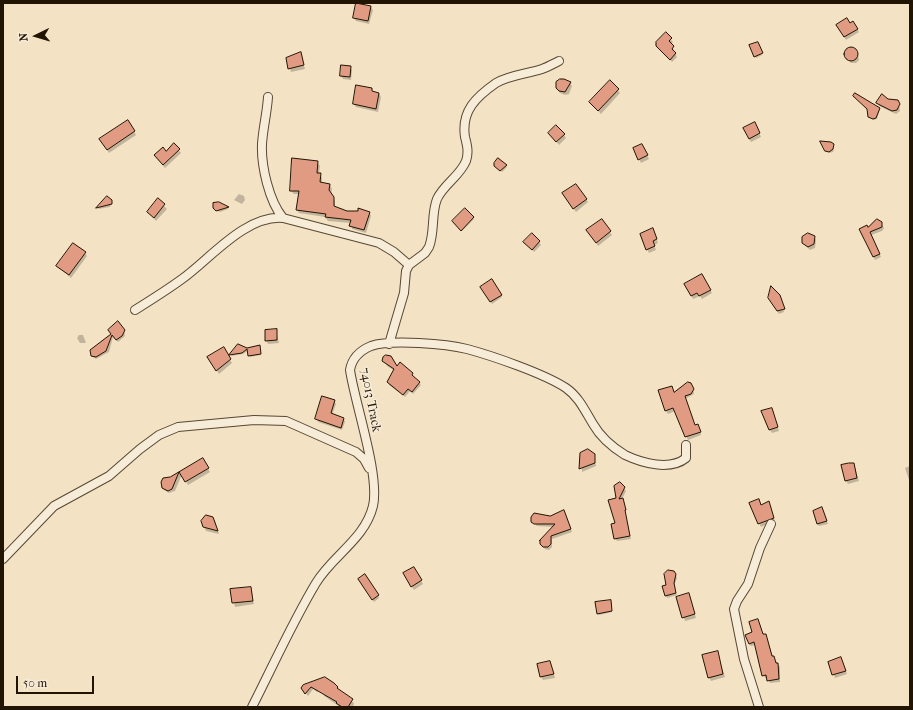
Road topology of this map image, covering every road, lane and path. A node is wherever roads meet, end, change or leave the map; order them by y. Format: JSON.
{"nodes":[{"id":1,"x":559,"y":61,"type":"dead end"},
{"id":2,"x":268,"y":97,"type":"dead end"},
{"id":3,"x":283,"y":218,"type":"junction"},
{"id":4,"x":409,"y":265,"type":"junction"},
{"id":5,"x":136,"y":310,"type":"dead end"},
{"id":6,"x":389,"y":344,"type":"junction"},
{"id":7,"x":686,"y":445,"type":"dead end"},
{"id":8,"x":372,"y":472,"type":"junction"},
{"id":9,"x":771,"y":524,"type":"dead end"},
{"id":10,"x":3,"y":558,"type":"edge"},
{"id":11,"x":252,"y":707,"type":"edge"},
{"id":12,"x":759,"y":707,"type":"edge"}],
"edges":[{"from":1,"to":4,"type":"street"},
{"from":2,"to":3,"type":"street"},
{"from":3,"to":4,"type":"street"},
{"from":3,"to":5,"type":"street"},
{"from":4,"to":6,"type":"street"},
{"from":6,"to":7,"type":"street","name":"74013 Track"},
{"from":6,"to":8,"type":"street","name":"74013 Track"},
{"from":8,"to":10,"type":"street"},
{"from":8,"to":11,"type":"street","name":"74013 Track"},
{"from":9,"to":12,"type":"street"}]}
